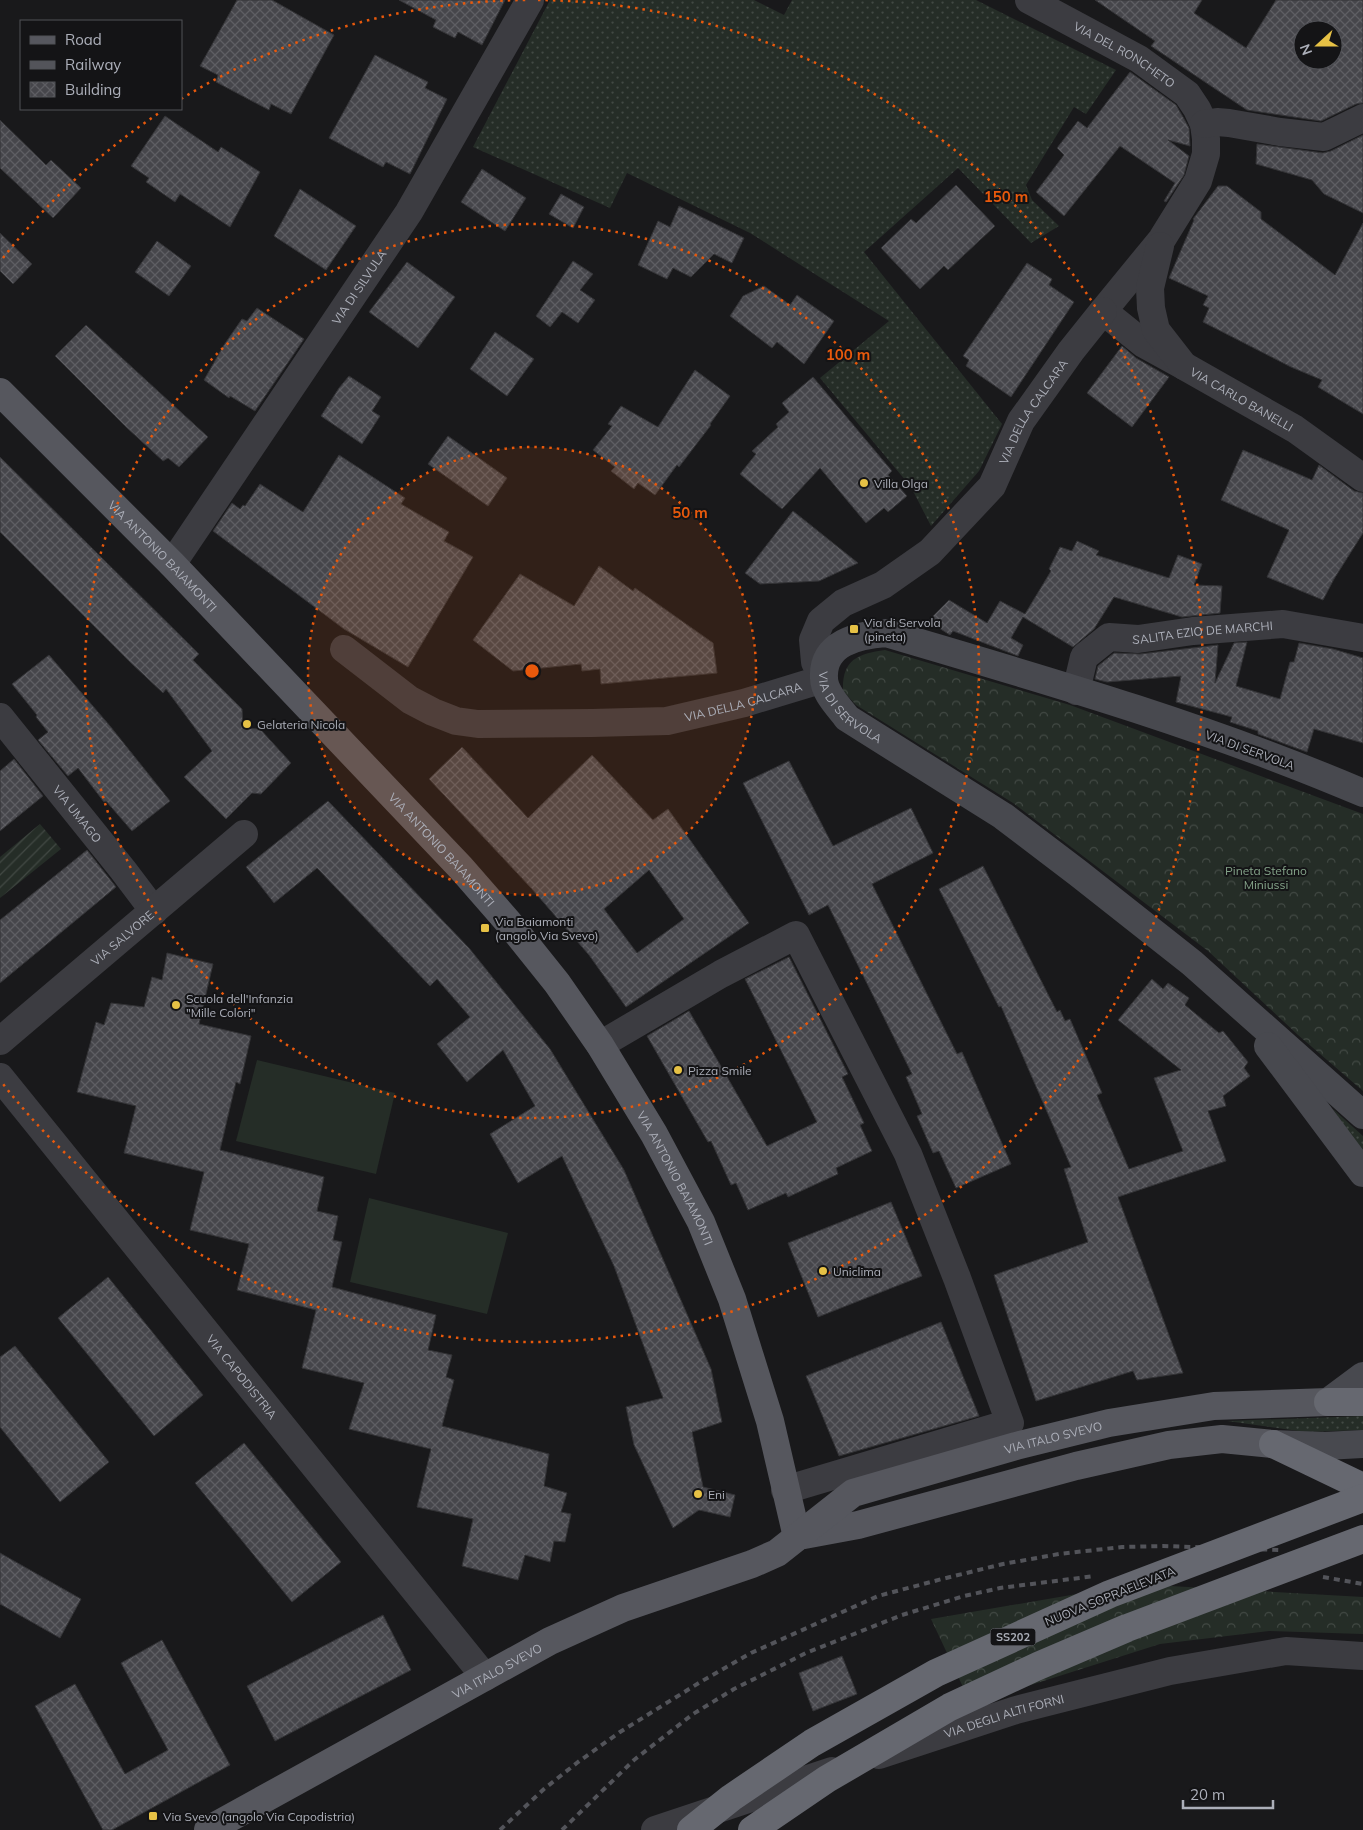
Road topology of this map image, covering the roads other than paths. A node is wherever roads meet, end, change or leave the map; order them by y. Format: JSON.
{"nodes":[{"id":1,"x":530,"y":0,"type":"edge"},
{"id":2,"x":1029,"y":0,"type":"edge"},
{"id":3,"x":1363,"y":118,"type":"edge"},
{"id":4,"x":1204,"y":124,"type":"junction"},
{"id":5,"x":1162,"y":239,"type":"junction"},
{"id":6,"x":1103,"y":311,"type":"junction"},
{"id":7,"x":1184,"y":366,"type":"junction"},
{"id":8,"x":0,"y":392,"type":"edge"},
{"id":9,"x":1363,"y":478,"type":"edge"},
{"id":10,"x":172,"y":564,"type":"junction"},
{"id":11,"x":1363,"y":638,"type":"edge"},
{"id":12,"x":344,"y":649,"type":"dead end"},
{"id":13,"x":823,"y":679,"type":"junction"},
{"id":14,"x":1076,"y":691,"type":"junction"},
{"id":15,"x":0,"y":716,"type":"edge"},
{"id":16,"x":1363,"y":793,"type":"edge"},
{"id":17,"x":244,"y":834,"type":"dead end"},
{"id":18,"x":154,"y":911,"type":"junction"},
{"id":19,"x":1231,"y":996,"type":"junction"},
{"id":20,"x":0,"y":1041,"type":"edge"},
{"id":21,"x":600,"y":1045,"type":"junction"},
{"id":22,"x":0,"y":1077,"type":"edge"},
{"id":23,"x":1363,"y":1115,"type":"edge"},
{"id":24,"x":1363,"y":1173,"type":"edge"},
{"id":25,"x":1363,"y":1376,"type":"edge"},
{"id":26,"x":1328,"y":1402,"type":"junction"},
{"id":27,"x":1363,"y":1402,"type":"edge"},
{"id":28,"x":1273,"y":1444,"type":"junction"},
{"id":29,"x":1363,"y":1444,"type":"edge"},
{"id":30,"x":1352,"y":1482,"type":"edge"},
{"id":31,"x":786,"y":1490,"type":"junction"},
{"id":32,"x":1363,"y":1498,"type":"edge"},
{"id":33,"x":797,"y":1537,"type":"junction"},
{"id":34,"x":1363,"y":1539,"type":"edge"},
{"id":35,"x":1363,"y":1656,"type":"edge"},
{"id":36,"x":485,"y":1677,"type":"junction"},
{"id":37,"x":208,"y":1830,"type":"edge"},
{"id":38,"x":655,"y":1830,"type":"edge"},
{"id":39,"x":691,"y":1830,"type":"edge"},
{"id":40,"x":752,"y":1830,"type":"edge"}],
"edges":[{"from":1,"to":10,"type":"street","name":"VIA DI SILVULA"},
{"from":2,"to":4,"type":"street","name":"VIA DEL RONCHETO"},
{"from":3,"to":4,"type":"street"},
{"from":4,"to":5,"type":"street","name":"VIA DELLA CALCARA"},
{"from":5,"to":6,"type":"street","name":"VIA DELLA CALCARA"},
{"from":5,"to":7,"type":"street","name":"VIA CARLO BANELLI"},
{"from":6,"to":7,"type":"street"},
{"from":6,"to":13,"type":"street","name":"VIA DELLA CALCARA"},
{"from":7,"to":9,"type":"street","name":"VIA CARLO BANELLI"},
{"from":8,"to":10,"type":"main road","name":"VIA ANTONIO BAIAMONTI"},
{"from":10,"to":21,"type":"main road","name":"VIA ANTONIO BAIAMONTI"},
{"from":11,"to":14,"type":"street","name":"SALITA EZIO DE MARCHI"},
{"from":12,"to":13,"type":"street","name":"VIA DELLA CALCARA"},
{"from":13,"to":14,"type":"main road","name":"VIA DI SERVOLA"},
{"from":13,"to":19,"type":"main road","name":"VIA DI SERVOLA"},
{"from":14,"to":16,"type":"main road","name":"VIA DI SERVOLA"},
{"from":15,"to":18,"type":"street","name":"VIA UMAGO"},
{"from":17,"to":18,"type":"street","name":"VIA SALVORE"},
{"from":18,"to":20,"type":"street","name":"VIA SALVORE"},
{"from":19,"to":23,"type":"main road","name":"VIA DI SERVOLA"},
{"from":19,"to":24,"type":"main road","name":"VIA DI SERVOLA"},
{"from":21,"to":31,"type":"main road","name":"VIA ANTONIO BAIAMONTI"},
{"from":21,"to":31,"type":"street"},
{"from":22,"to":36,"type":"street","name":"VIA CAPODISTRIA"},
{"from":25,"to":26,"type":"main road"},
{"from":26,"to":27,"type":"highway"},
{"from":26,"to":33,"type":"main road","name":"VIA ITALO SVEVO"},
{"from":28,"to":29,"type":"main road"},
{"from":28,"to":30,"type":"highway"},
{"from":28,"to":33,"type":"main road","name":"VIA ITALO SVEVO"},
{"from":31,"to":33,"type":"main road","name":"VIA ANTONIO BAIAMONTI"},
{"from":32,"to":39,"type":"highway","name":"NUOVA SOPRAELEVATA","number":"SS202","bridge":true},
{"from":33,"to":36,"type":"main road","name":"VIA ITALO SVEVO"},
{"from":34,"to":40,"type":"highway","bridge":true},
{"from":35,"to":38,"type":"street","name":"VIA DEGLI ALTI FORNI"},
{"from":36,"to":37,"type":"main road","name":"VIA ITALO SVEVO"}]}
